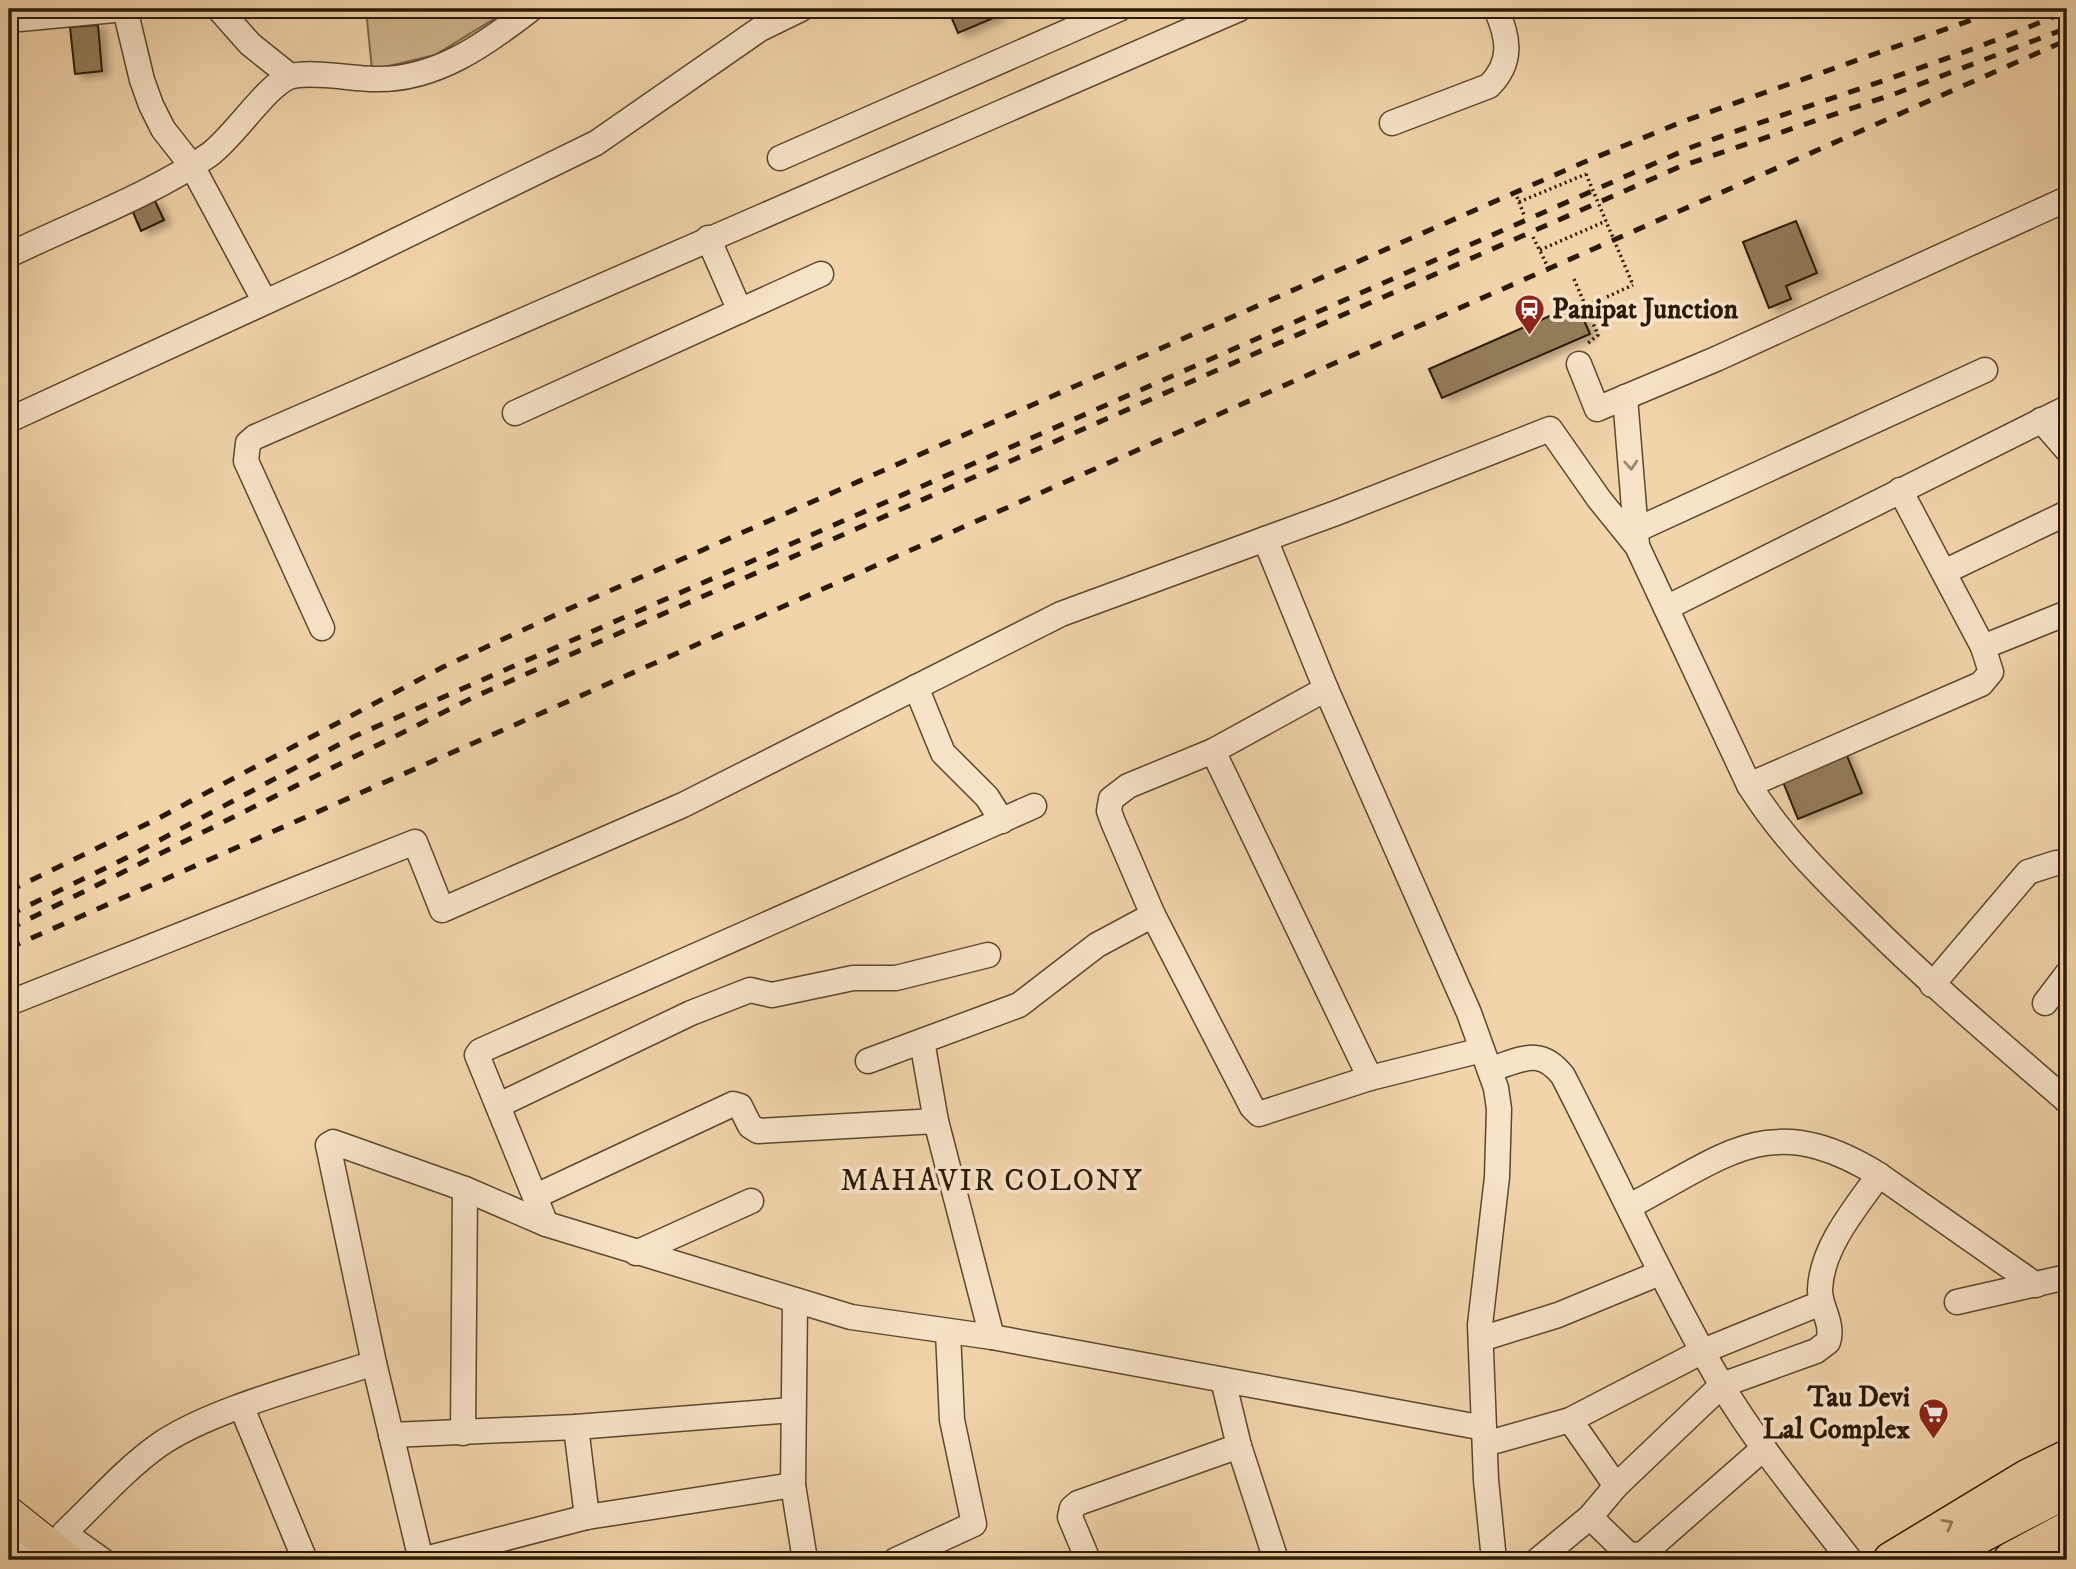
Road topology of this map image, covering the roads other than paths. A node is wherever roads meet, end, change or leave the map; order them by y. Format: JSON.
{"nodes":[{"id":1,"x":125,"y":9,"type":"edge"},
{"id":2,"x":219,"y":9,"type":"edge"},
{"id":3,"x":531,"y":9,"type":"edge"},
{"id":4,"x":801,"y":9,"type":"edge"},
{"id":5,"x":1119,"y":9,"type":"edge"},
{"id":6,"x":1240,"y":9,"type":"edge"},
{"id":7,"x":1496,"y":9,"type":"edge"},
{"id":8,"x":9,"y":20,"type":"edge"},
{"id":9,"x":290,"y":76,"type":"junction"},
{"id":10,"x":1392,"y":123,"type":"dead end"},
{"id":11,"x":780,"y":158,"type":"dead end"},
{"id":12,"x":192,"y":166,"type":"junction"},
{"id":13,"x":2067,"y":200,"type":"edge"},
{"id":14,"x":708,"y":239,"type":"junction"},
{"id":15,"x":9,"y":255,"type":"edge"},
{"id":16,"x":821,"y":274,"type":"dead end"},
{"id":17,"x":264,"y":302,"type":"junction"},
{"id":18,"x":740,"y":311,"type":"junction"},
{"id":19,"x":1579,"y":365,"type":"road end"},
{"id":20,"x":1985,"y":370,"type":"dead end"},
{"id":21,"x":1625,"y":397,"type":"junction"},
{"id":22,"x":2067,"y":408,"type":"edge"},
{"id":23,"x":515,"y":413,"type":"dead end"},
{"id":24,"x":9,"y":420,"type":"edge"},
{"id":25,"x":2041,"y":420,"type":"junction"},
{"id":26,"x":2067,"y":450,"type":"edge"},
{"id":27,"x":1900,"y":490,"type":"junction"},
{"id":28,"x":2067,"y":513,"type":"edge"},
{"id":29,"x":1636,"y":538,"type":"junction"},
{"id":30,"x":1265,"y":539,"type":"junction"},
{"id":31,"x":1944,"y":572,"type":"junction"},
{"id":32,"x":1666,"y":608,"type":"junction"},
{"id":33,"x":2067,"y":612,"type":"edge"},
{"id":34,"x":322,"y":628,"type":"dead end"},
{"id":35,"x":1983,"y":647,"type":"junction"},
{"id":36,"x":916,"y":687,"type":"junction"},
{"id":37,"x":1326,"y":689,"type":"junction"},
{"id":38,"x":1213,"y":751,"type":"junction"},
{"id":39,"x":1749,"y":785,"type":"junction"},
{"id":40,"x":1034,"y":806,"type":"dead end"},
{"id":41,"x":1002,"y":821,"type":"junction"},
{"id":42,"x":2067,"y":864,"type":"edge"},
{"id":43,"x":1153,"y":915,"type":"junction"},
{"id":44,"x":988,"y":955,"type":"dead end"},
{"id":45,"x":2067,"y":974,"type":"edge"},
{"id":46,"x":1932,"y":985,"type":"junction"},
{"id":47,"x":9,"y":1003,"type":"edge"},
{"id":48,"x":2045,"y":1003,"type":"dead end"},
{"id":49,"x":922,"y":1041,"type":"junction"},
{"id":50,"x":1486,"y":1059,"type":"junction"},
{"id":51,"x":868,"y":1061,"type":"dead end"},
{"id":52,"x":1370,"y":1078,"type":"junction"},
{"id":53,"x":2067,"y":1101,"type":"edge"},
{"id":54,"x":499,"y":1105,"type":"junction"},
{"id":55,"x":936,"y":1121,"type":"junction"},
{"id":56,"x":1878,"y":1175,"type":"junction"},
{"id":57,"x":465,"y":1189,"type":"junction"},
{"id":58,"x":536,"y":1196,"type":"junction"},
{"id":59,"x":751,"y":1201,"type":"dead end"},
{"id":60,"x":1630,"y":1206,"type":"junction"},
{"id":61,"x":546,"y":1224,"type":"junction"},
{"id":62,"x":636,"y":1253,"type":"junction"},
{"id":63,"x":1660,"y":1273,"type":"junction"},
{"id":64,"x":2067,"y":1277,"type":"edge"},
{"id":65,"x":2036,"y":1285,"type":"junction"},
{"id":66,"x":794,"y":1302,"type":"junction"},
{"id":67,"x":1957,"y":1302,"type":"dead end"},
{"id":68,"x":1821,"y":1303,"type":"junction"},
{"id":69,"x":948,"y":1332,"type":"junction"},
{"id":70,"x":992,"y":1337,"type":"junction"},
{"id":71,"x":1481,"y":1339,"type":"junction"},
{"id":72,"x":1703,"y":1351,"type":"junction"},
{"id":73,"x":374,"y":1363,"type":"junction"},
{"id":74,"x":1223,"y":1380,"type":"junction"},
{"id":75,"x":1722,"y":1385,"type":"junction"},
{"id":76,"x":242,"y":1408,"type":"junction"},
{"id":77,"x":792,"y":1410,"type":"junction"},
{"id":78,"x":1570,"y":1420,"type":"junction"},
{"id":79,"x":576,"y":1427,"type":"junction"},
{"id":80,"x":463,"y":1433,"type":"junction"},
{"id":81,"x":391,"y":1435,"type":"junction"},
{"id":82,"x":1485,"y":1436,"type":"junction"},
{"id":83,"x":1239,"y":1446,"type":"junction"},
{"id":84,"x":1764,"y":1448,"type":"junction"},
{"id":85,"x":2067,"y":1458,"type":"edge"},
{"id":86,"x":793,"y":1485,"type":"junction"},
{"id":87,"x":1616,"y":1486,"type":"junction"},
{"id":88,"x":2067,"y":1490,"type":"edge"},
{"id":89,"x":9,"y":1513,"type":"edge"},
{"id":90,"x":587,"y":1517,"type":"junction"},
{"id":91,"x":1590,"y":1517,"type":"junction"},
{"id":92,"x":2067,"y":1530,"type":"edge"},
{"id":93,"x":9,"y":1538,"type":"edge"},
{"id":94,"x":39,"y":1560,"type":"edge"},
{"id":95,"x":68,"y":1560,"type":"edge"},
{"id":96,"x":102,"y":1560,"type":"edge"},
{"id":97,"x":305,"y":1560,"type":"edge"},
{"id":98,"x":805,"y":1560,"type":"edge"},
{"id":99,"x":896,"y":1560,"type":"edge"},
{"id":100,"x":1088,"y":1560,"type":"edge"},
{"id":101,"x":1276,"y":1560,"type":"edge"},
{"id":102,"x":1494,"y":1560,"type":"edge"},
{"id":103,"x":1538,"y":1560,"type":"edge"},
{"id":104,"x":1850,"y":1560,"type":"edge"},
{"id":105,"x":1891,"y":1560,"type":"edge"},
{"id":106,"x":1941,"y":1560,"type":"edge"},
{"id":107,"x":2011,"y":1560,"type":"edge"}],
"edges":[{"from":1,"to":8,"type":"street"},
{"from":1,"to":12,"type":"street"},
{"from":2,"to":9,"type":"street"},
{"from":3,"to":9,"type":"street"},
{"from":4,"to":17,"type":"street"},
{"from":5,"to":11,"type":"street"},
{"from":6,"to":14,"type":"street"},
{"from":7,"to":10,"type":"street"},
{"from":9,"to":12,"type":"street"},
{"from":12,"to":15,"type":"street"},
{"from":12,"to":17,"type":"street"},
{"from":13,"to":21,"type":"street"},
{"from":14,"to":18,"type":"street"},
{"from":14,"to":34,"type":"street"},
{"from":16,"to":18,"type":"street"},
{"from":17,"to":24,"type":"street"},
{"from":18,"to":23,"type":"street"},
{"from":19,"to":21,"type":"street"},
{"from":20,"to":29,"type":"street"},
{"from":21,"to":29,"type":"street","one_way":true},
{"from":22,"to":25,"type":"street"},
{"from":25,"to":26,"type":"street"},
{"from":25,"to":27,"type":"street"},
{"from":27,"to":31,"type":"street"},
{"from":27,"to":32,"type":"street"},
{"from":28,"to":31,"type":"street"},
{"from":29,"to":30,"type":"street"},
{"from":29,"to":32,"type":"street"},
{"from":30,"to":36,"type":"street"},
{"from":30,"to":37,"type":"street"},
{"from":31,"to":35,"type":"street"},
{"from":32,"to":39,"type":"street"},
{"from":33,"to":35,"type":"street"},
{"from":35,"to":39,"type":"street"},
{"from":36,"to":41,"type":"street"},
{"from":36,"to":47,"type":"street"},
{"from":37,"to":38,"type":"street"},
{"from":37,"to":50,"type":"street"},
{"from":38,"to":43,"type":"street"},
{"from":38,"to":52,"type":"street"},
{"from":39,"to":46,"type":"street"},
{"from":40,"to":41,"type":"street"},
{"from":41,"to":54,"type":"street"},
{"from":42,"to":46,"type":"street"},
{"from":43,"to":49,"type":"street"},
{"from":43,"to":52,"type":"street"},
{"from":44,"to":54,"type":"street"},
{"from":45,"to":48,"type":"street"},
{"from":46,"to":53,"type":"street"},
{"from":49,"to":51,"type":"street"},
{"from":49,"to":55,"type":"street"},
{"from":50,"to":52,"type":"street"},
{"from":50,"to":60,"type":"street"},
{"from":50,"to":71,"type":"street"},
{"from":54,"to":58,"type":"street"},
{"from":55,"to":58,"type":"street"},
{"from":55,"to":70,"type":"street"},
{"from":56,"to":60,"type":"street"},
{"from":56,"to":65,"type":"street"},
{"from":56,"to":68,"type":"street"},
{"from":57,"to":61,"type":"street"},
{"from":57,"to":73,"type":"street"},
{"from":57,"to":80,"type":"street"},
{"from":58,"to":61,"type":"street"},
{"from":59,"to":62,"type":"street"},
{"from":60,"to":63,"type":"street"},
{"from":61,"to":62,"type":"street"},
{"from":62,"to":66,"type":"street"},
{"from":63,"to":71,"type":"street"},
{"from":63,"to":72,"type":"street"},
{"from":64,"to":65,"type":"street"},
{"from":65,"to":67,"type":"street"},
{"from":66,"to":69,"type":"street"},
{"from":66,"to":77,"type":"street"},
{"from":68,"to":72,"type":"street"},
{"from":68,"to":75,"type":"street"},
{"from":69,"to":70,"type":"street"},
{"from":69,"to":99,"type":"street"},
{"from":70,"to":74,"type":"street"},
{"from":71,"to":82,"type":"street"},
{"from":72,"to":75,"type":"street"},
{"from":72,"to":78,"type":"street"},
{"from":73,"to":76,"type":"street"},
{"from":73,"to":81,"type":"street"},
{"from":74,"to":82,"type":"street"},
{"from":74,"to":83,"type":"street"},
{"from":75,"to":84,"type":"street"},
{"from":75,"to":87,"type":"street"},
{"from":76,"to":96,"type":"street"},
{"from":76,"to":97,"type":"street"},
{"from":77,"to":79,"type":"street"},
{"from":77,"to":86,"type":"street"},
{"from":78,"to":82,"type":"street"},
{"from":78,"to":87,"type":"street"},
{"from":79,"to":80,"type":"street"},
{"from":79,"to":90,"type":"street"},
{"from":80,"to":81,"type":"street"},
{"from":81,"to":90,"type":"street"},
{"from":82,"to":102,"type":"street"},
{"from":83,"to":100,"type":"street"},
{"from":83,"to":101,"type":"street"},
{"from":84,"to":91,"type":"street"},
{"from":84,"to":104,"type":"street"},
{"from":105,"to":85,"type":"highway","one_way":true},
{"from":86,"to":90,"type":"street"},
{"from":86,"to":98,"type":"street"},
{"from":87,"to":91,"type":"street"},
{"from":88,"to":106,"type":"highway"},
{"from":89,"to":95,"type":"main road"},
{"from":91,"to":103,"type":"street"},
{"from":92,"to":107,"type":"highway"},
{"from":93,"to":94,"type":"street"}]}
